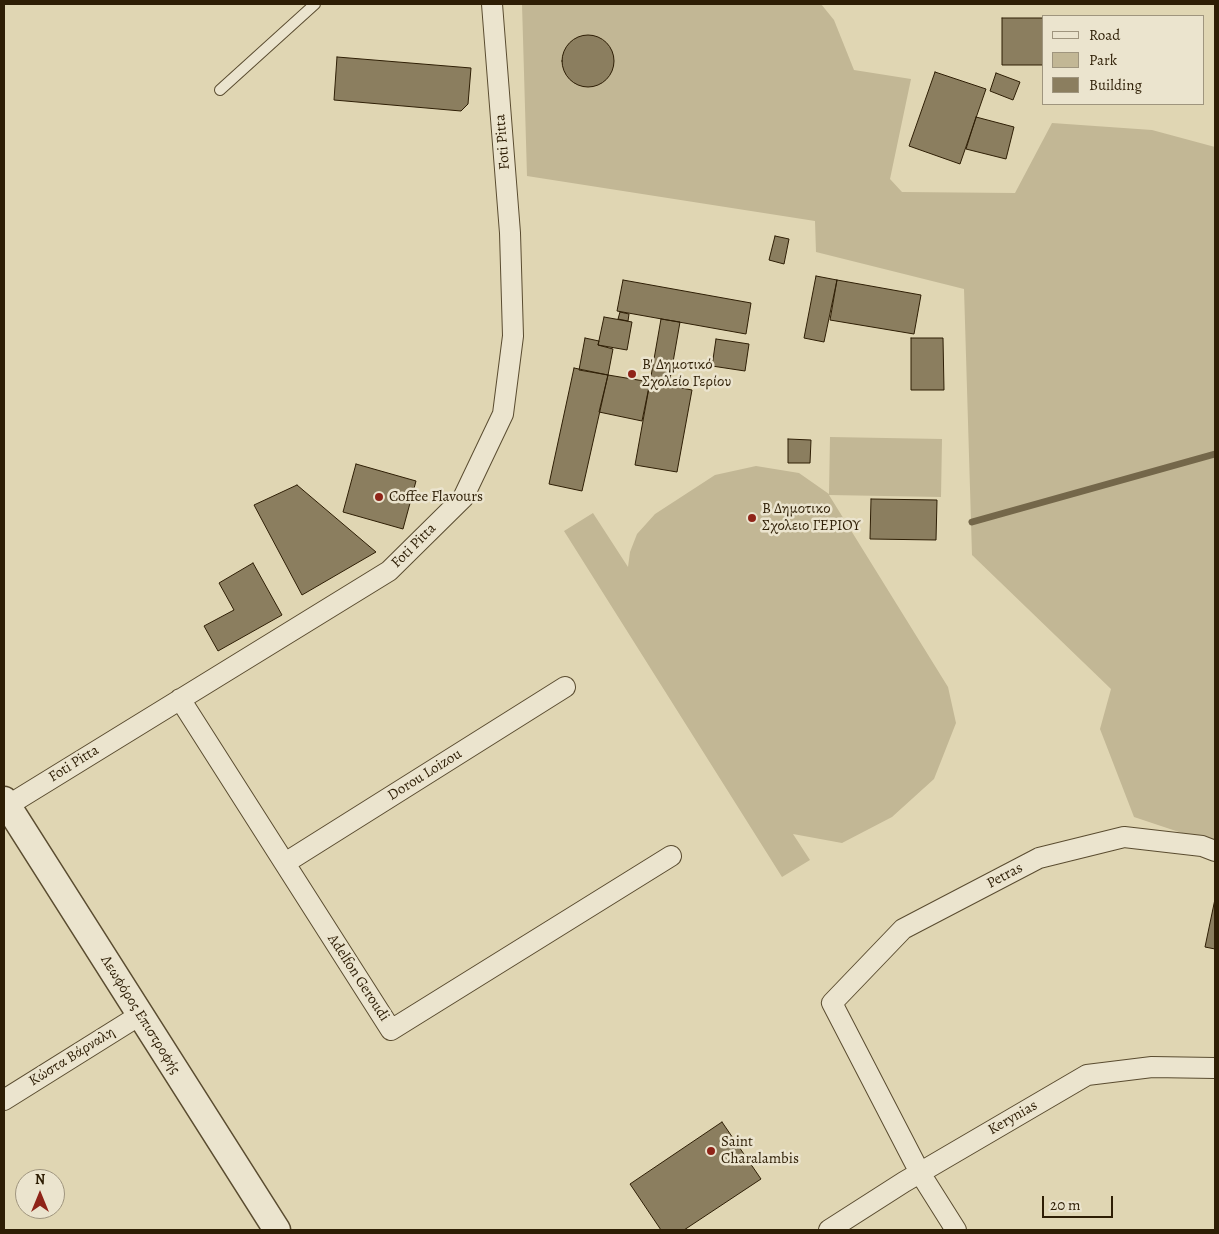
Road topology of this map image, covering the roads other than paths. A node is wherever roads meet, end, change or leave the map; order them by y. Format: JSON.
{"nodes":[{"id":1,"x":315,"y":4,"type":"edge"},
{"id":2,"x":492,"y":4,"type":"edge"},
{"id":3,"x":220,"y":90,"type":"dead end"},
{"id":4,"x":565,"y":688,"type":"dead end"},
{"id":5,"x":180,"y":699,"type":"junction"},
{"id":6,"x":5,"y":803,"type":"edge"},
{"id":7,"x":1215,"y":850,"type":"edge"},
{"id":8,"x":671,"y":856,"type":"dead end"},
{"id":9,"x":285,"y":864,"type":"junction"},
{"id":10,"x":140,"y":1015,"type":"junction"},
{"id":11,"x":1215,"y":1068,"type":"edge"},
{"id":12,"x":4,"y":1100,"type":"edge"},
{"id":13,"x":920,"y":1173,"type":"junction"},
{"id":14,"x":277,"y":1230,"type":"edge"},
{"id":15,"x":829,"y":1230,"type":"edge"},
{"id":16,"x":956,"y":1230,"type":"edge"}],
"edges":[{"from":1,"to":3,"type":"lane"},
{"from":2,"to":5,"type":"street","name":"Foti Pitta"},
{"from":4,"to":9,"type":"street","name":"Dorou Loizou"},
{"from":5,"to":6,"type":"street","name":"Foti Pitta"},
{"from":5,"to":9,"type":"street","name":"Adelfon Geroudi"},
{"from":6,"to":10,"type":"street","name":"Λεωφόρος Επιστροφής"},
{"from":7,"to":13,"type":"street","name":"Petras"},
{"from":8,"to":9,"type":"street","name":"Adelfon Geroudi"},
{"from":10,"to":12,"type":"street","name":"Κώστα Βάρναλη"},
{"from":10,"to":14,"type":"street","name":"Λεωφόρος Επιστροφής"},
{"from":11,"to":13,"type":"street","name":"Kerynias"},
{"from":13,"to":15,"type":"street","name":"Kerynias"},
{"from":13,"to":16,"type":"street"}]}
